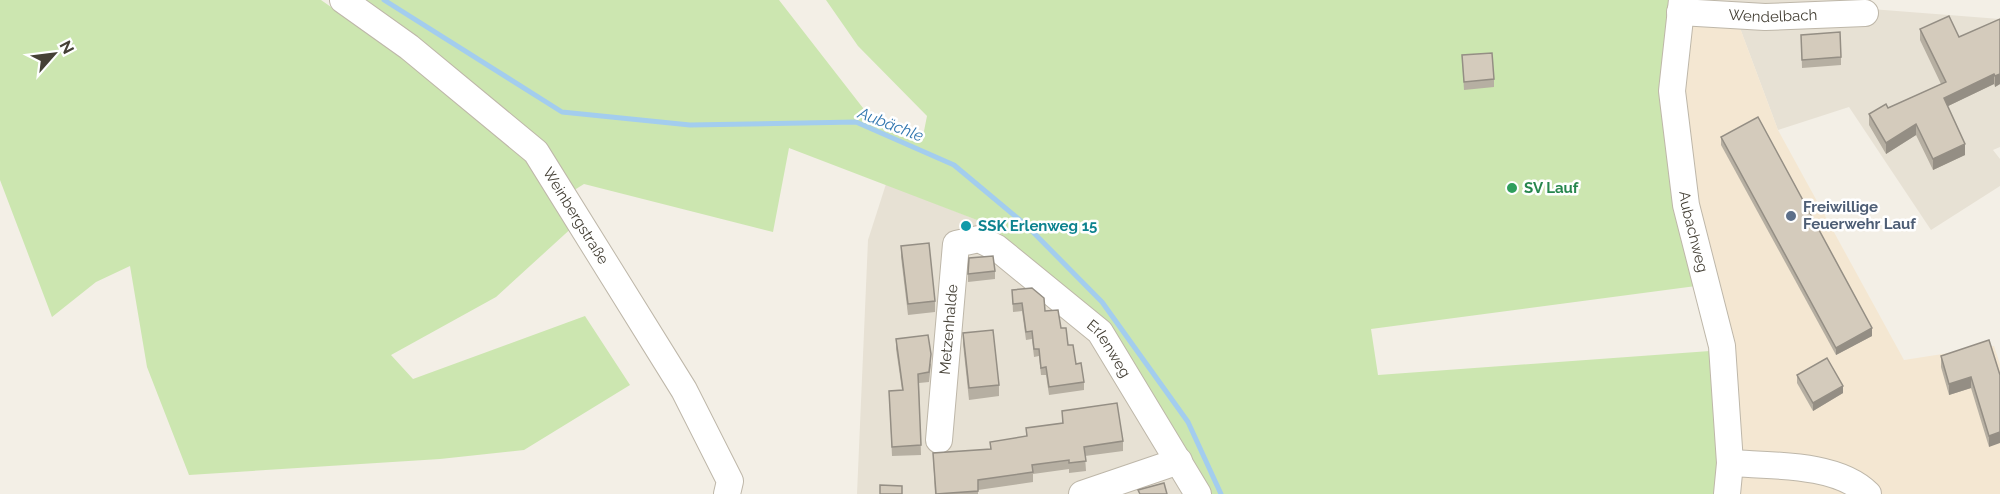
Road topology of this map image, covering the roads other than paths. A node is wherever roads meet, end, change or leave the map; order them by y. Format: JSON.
{"nodes":[{"id":1,"x":343,"y":0,"type":"edge"},
{"id":2,"x":1681,"y":6,"type":"edge"},
{"id":3,"x":1865,"y":13,"type":"dead end"},
{"id":4,"x":979,"y":239,"type":"joint"},
{"id":5,"x":939,"y":440,"type":"dead end"},
{"id":6,"x":1179,"y":461,"type":"junction"},
{"id":7,"x":1730,"y":463,"type":"junction"},
{"id":8,"x":727,"y":494,"type":"edge"},
{"id":9,"x":1082,"y":494,"type":"edge"},
{"id":10,"x":1198,"y":494,"type":"edge"},
{"id":11,"x":1727,"y":494,"type":"edge"},
{"id":12,"x":1868,"y":494,"type":"edge"}],
"edges":[{"from":1,"to":8,"type":"street","name":"Weinbergstraße"},
{"from":2,"to":3,"type":"street","name":"Wendelbach"},
{"from":2,"to":7,"type":"street","name":"Aubachweg"},
{"from":4,"to":5,"type":"street","name":"Metzenhalde"},
{"from":4,"to":6,"type":"street","name":"Erlenweg"},
{"from":6,"to":9,"type":"street"},
{"from":6,"to":10,"type":"street","name":"Erlenweg"},
{"from":7,"to":11,"type":"street","name":"Aubachweg"},
{"from":7,"to":12,"type":"street"}]}
